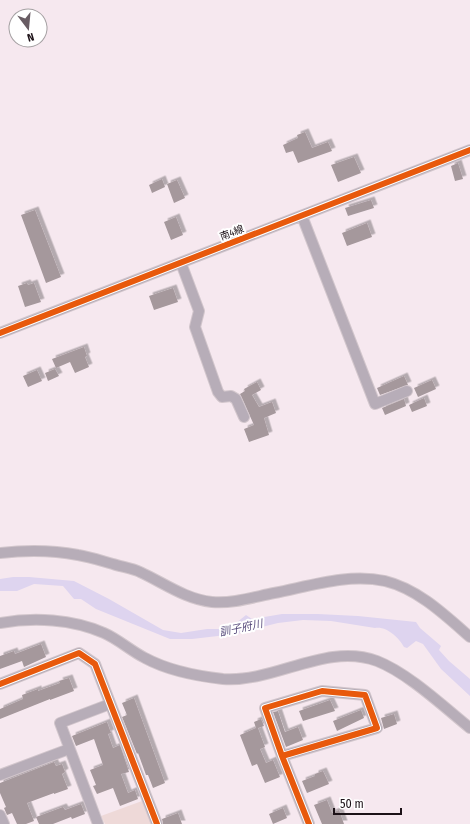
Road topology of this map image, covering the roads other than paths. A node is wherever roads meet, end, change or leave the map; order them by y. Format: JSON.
{"nodes":[{"id":1,"x":470,"y":150,"type":"edge"},
{"id":2,"x":302,"y":216,"type":"junction"},
{"id":3,"x":181,"y":263,"type":"junction"},
{"id":4,"x":0,"y":333,"type":"edge"},
{"id":5,"x":407,"y":391,"type":"dead end"},
{"id":6,"x":244,"y":417,"type":"dead end"},
{"id":7,"x":0,"y":553,"type":"edge"},
{"id":8,"x":0,"y":623,"type":"edge"},
{"id":9,"x":470,"y":637,"type":"edge"},
{"id":10,"x":0,"y":684,"type":"edge"},
{"id":11,"x":110,"y":704,"type":"junction"},
{"id":12,"x":470,"y":728,"type":"edge"},
{"id":13,"x":70,"y":748,"type":"junction"},
{"id":14,"x":282,"y":756,"type":"junction"},
{"id":15,"x":0,"y":775,"type":"edge"},
{"id":16,"x":0,"y":815,"type":"edge"},
{"id":17,"x":94,"y":823,"type":"edge"},
{"id":18,"x":4,"y":824,"type":"edge"},
{"id":19,"x":157,"y":824,"type":"edge"},
{"id":20,"x":309,"y":824,"type":"edge"}],
"edges":[{"from":1,"to":2,"type":"street","name":"南4線"},
{"from":2,"to":3,"type":"street","name":"南4線"},
{"from":2,"to":5,"type":"street"},
{"from":3,"to":4,"type":"street","name":"南4線"},
{"from":3,"to":6,"type":"street"},
{"from":7,"to":9,"type":"street"},
{"from":8,"to":12,"type":"street"},
{"from":10,"to":11,"type":"street"},
{"from":11,"to":13,"type":"street"},
{"from":11,"to":19,"type":"street"},
{"from":13,"to":15,"type":"street"},
{"from":13,"to":17,"type":"street"},
{"from":14,"to":14,"type":"street"},
{"from":14,"to":20,"type":"street"},
{"from":16,"to":18,"type":"street"}]}
